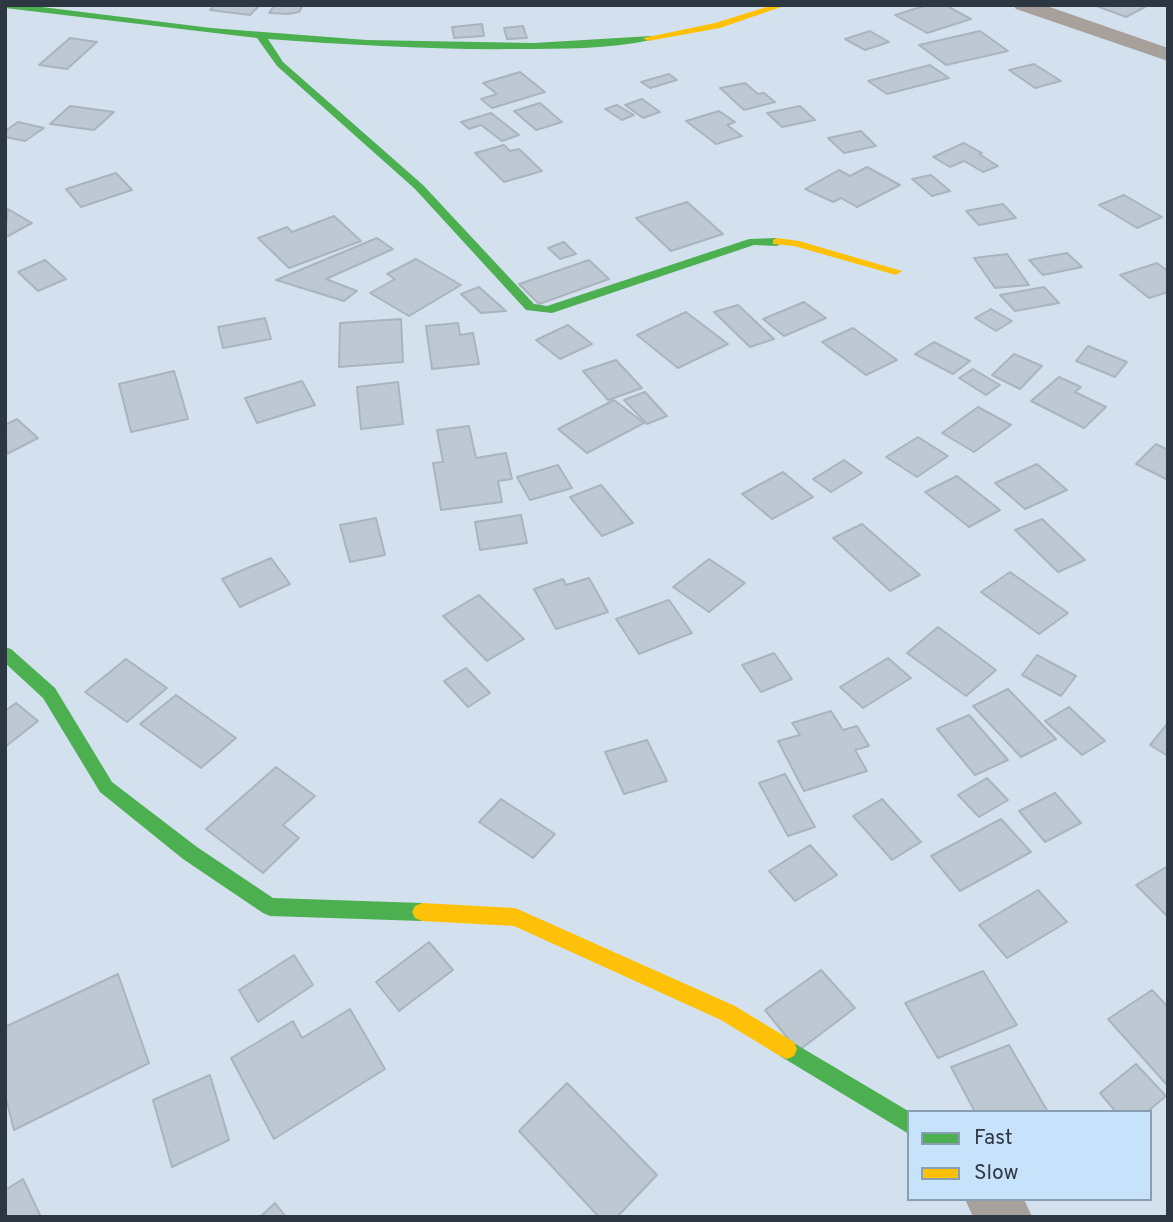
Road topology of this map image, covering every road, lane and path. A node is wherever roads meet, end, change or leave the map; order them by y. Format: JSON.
{"nodes":[{"id":1,"x":5,"y":5,"type":"edge"},
{"id":2,"x":783,"y":5,"type":"edge"},
{"id":3,"x":1023,"y":5,"type":"edge"},
{"id":4,"x":261,"y":36,"type":"junction"},
{"id":5,"x":1168,"y":55,"type":"edge"},
{"id":6,"x":896,"y":271,"type":"dead end"},
{"id":7,"x":5,"y":653,"type":"edge"},
{"id":8,"x":907,"y":1122,"type":"edge"},
{"id":9,"x":992,"y":1201,"type":"edge"},
{"id":10,"x":1007,"y":1217,"type":"edge"}],
"edges":[{"from":1,"to":4,"type":"street"},
{"from":2,"to":4,"type":"street"},
{"from":3,"to":5,"type":"street"},
{"from":4,"to":6,"type":"street"},
{"from":7,"to":8,"type":"street"},
{"from":9,"to":10,"type":"street"}]}
